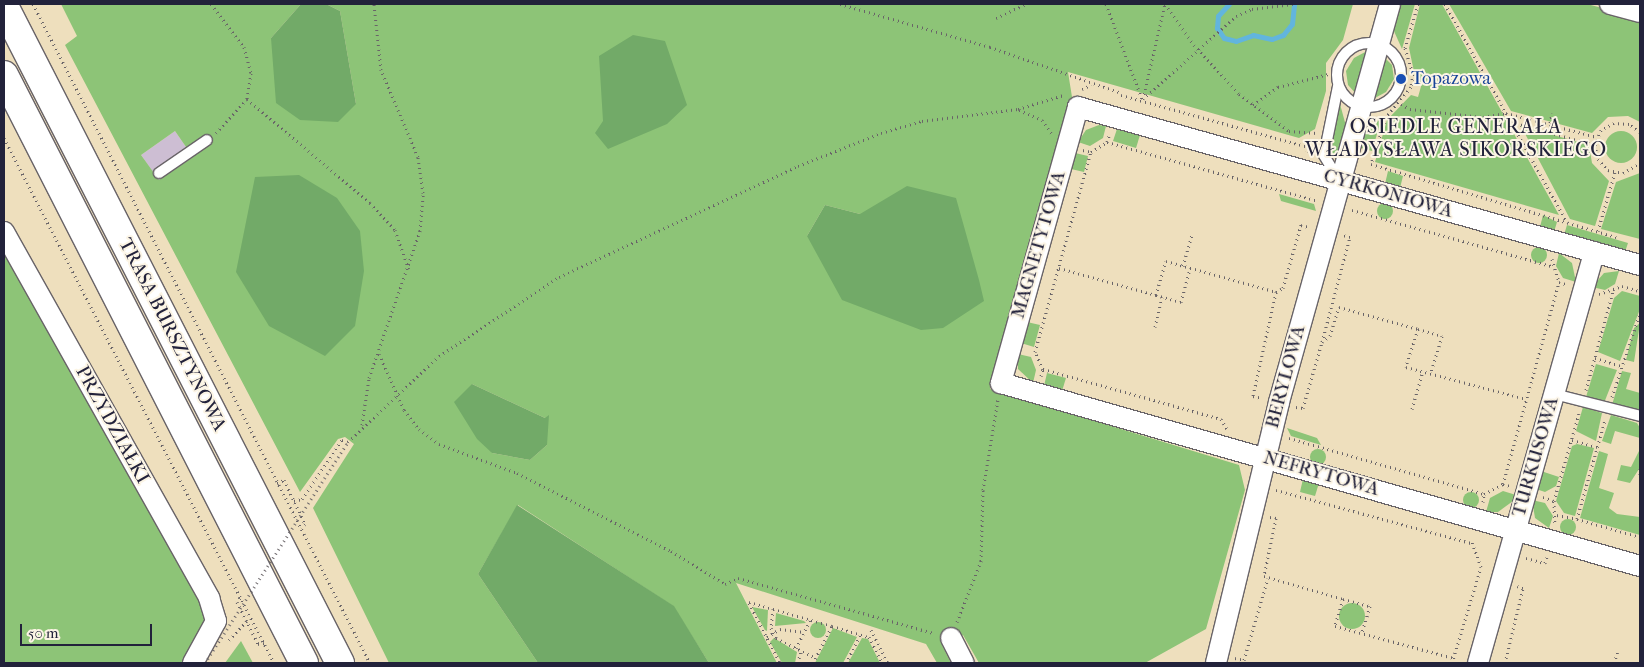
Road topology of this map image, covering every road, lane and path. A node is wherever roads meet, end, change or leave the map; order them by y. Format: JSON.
{"nodes":[{"id":1,"x":33,"y":4,"type":"edge"},
{"id":2,"x":211,"y":4,"type":"edge"},
{"id":3,"x":374,"y":4,"type":"edge"},
{"id":4,"x":840,"y":4,"type":"edge"},
{"id":5,"x":1026,"y":4,"type":"edge"},
{"id":6,"x":1106,"y":4,"type":"edge"},
{"id":7,"x":1293,"y":4,"type":"edge"},
{"id":8,"x":1390,"y":4,"type":"edge"},
{"id":9,"x":1418,"y":4,"type":"edge"},
{"id":10,"x":1445,"y":4,"type":"edge"},
{"id":11,"x":1610,"y":4,"type":"edge"},
{"id":12,"x":4,"y":6,"type":"edge"},
{"id":13,"x":1640,"y":12,"type":"edge"},
{"id":14,"x":996,"y":18,"type":"dead end"},
{"id":15,"x":1378,"y":44,"type":"junction"},
{"id":16,"x":1199,"y":51,"type":"junction"},
{"id":17,"x":1336,"y":72,"type":"junction"},
{"id":18,"x":4,"y":75,"type":"edge"},
{"id":19,"x":1090,"y":85,"type":"junction"},
{"id":20,"x":1338,"y":86,"type":"junction"},
{"id":21,"x":1121,"y":94,"type":"junction"},
{"id":22,"x":247,"y":99,"type":"junction"},
{"id":23,"x":1142,"y":100,"type":"junction"},
{"id":24,"x":1119,"y":101,"type":"dead end"},
{"id":25,"x":1401,"y":104,"type":"junction"},
{"id":26,"x":1253,"y":105,"type":"junction"},
{"id":27,"x":1360,"y":106,"type":"junction"},
{"id":28,"x":1078,"y":107,"type":"joint"},
{"id":29,"x":1018,"y":110,"type":"junction"},
{"id":30,"x":1506,"y":113,"type":"junction"},
{"id":31,"x":1552,"y":113,"type":"dead end"},
{"id":32,"x":1511,"y":122,"type":"junction"},
{"id":33,"x":1551,"y":124,"type":"junction"},
{"id":34,"x":1112,"y":128,"type":"dead end"},
{"id":35,"x":1551,"y":132,"type":"junction"},
{"id":36,"x":1640,"y":132,"type":"edge"},
{"id":37,"x":1327,"y":135,"type":"junction"},
{"id":38,"x":1597,"y":137,"type":"junction"},
{"id":39,"x":4,"y":138,"type":"edge"},
{"id":40,"x":1054,"y":139,"type":"dead end"},
{"id":41,"x":207,"y":140,"type":"joint"},
{"id":42,"x":1107,"y":142,"type":"junction"},
{"id":43,"x":1595,"y":145,"type":"junction"},
{"id":44,"x":1076,"y":148,"type":"dead end"},
{"id":45,"x":1091,"y":152,"type":"junction"},
{"id":46,"x":1303,"y":162,"type":"dead end"},
{"id":47,"x":1640,"y":162,"type":"edge"},
{"id":48,"x":1615,"y":172,"type":"junction"},
{"id":49,"x":159,"y":173,"type":"dead end"},
{"id":50,"x":1340,"y":181,"type":"junction"},
{"id":51,"x":1318,"y":208,"type":"dead end"},
{"id":52,"x":1343,"y":213,"type":"dead end"},
{"id":53,"x":1312,"y":221,"type":"dead end"},
{"id":54,"x":1567,"y":223,"type":"junction"},
{"id":55,"x":1307,"y":226,"type":"junction"},
{"id":56,"x":1339,"y":226,"type":"dead end"},
{"id":57,"x":1315,"y":228,"type":"dead end"},
{"id":58,"x":1598,"y":231,"type":"junction"},
{"id":59,"x":4,"y":232,"type":"edge"},
{"id":60,"x":1192,"y":235,"type":"dead end"},
{"id":61,"x":1624,"y":239,"type":"dead end"},
{"id":62,"x":1553,"y":251,"type":"dead end"},
{"id":63,"x":1594,"y":252,"type":"junction"},
{"id":64,"x":1640,"y":265,"type":"edge"},
{"id":65,"x":1183,"y":266,"type":"junction"},
{"id":66,"x":1551,"y":266,"type":"junction"},
{"id":67,"x":1060,"y":268,"type":"junction"},
{"id":68,"x":1190,"y":268,"type":"junction"},
{"id":69,"x":410,"y":271,"type":"junction"},
{"id":70,"x":1559,"y":282,"type":"junction"},
{"id":71,"x":1573,"y":286,"type":"dead end"},
{"id":72,"x":1640,"y":291,"type":"edge"},
{"id":73,"x":1276,"y":292,"type":"junction"},
{"id":74,"x":1592,"y":292,"type":"dead end"},
{"id":75,"x":1156,"y":295,"type":"junction"},
{"id":76,"x":1162,"y":297,"type":"junction"},
{"id":77,"x":1640,"y":313,"type":"edge"},
{"id":78,"x":1640,"y":321,"type":"edge"},
{"id":79,"x":1634,"y":324,"type":"junction"},
{"id":80,"x":1155,"y":326,"type":"dead end"},
{"id":81,"x":1418,"y":329,"type":"junction"},
{"id":82,"x":1322,"y":342,"type":"junction"},
{"id":83,"x":379,"y":354,"type":"junction"},
{"id":84,"x":1595,"y":358,"type":"dead end"},
{"id":85,"x":1621,"y":366,"type":"junction"},
{"id":86,"x":1043,"y":369,"type":"junction"},
{"id":87,"x":1423,"y":371,"type":"junction"},
{"id":88,"x":1431,"y":373,"type":"junction"},
{"id":89,"x":1001,"y":383,"type":"junction"},
{"id":90,"x":1038,"y":386,"type":"dead end"},
{"id":91,"x":1554,"y":394,"type":"junction"},
{"id":92,"x":396,"y":395,"type":"junction"},
{"id":93,"x":1526,"y":399,"type":"junction"},
{"id":94,"x":1263,"y":406,"type":"dead end"},
{"id":95,"x":1609,"y":408,"type":"junction"},
{"id":96,"x":1412,"y":409,"type":"dead end"},
{"id":97,"x":1290,"y":413,"type":"dead end"},
{"id":98,"x":1640,"y":416,"type":"edge"},
{"id":99,"x":362,"y":426,"type":"junction"},
{"id":100,"x":1286,"y":429,"type":"dead end"},
{"id":101,"x":1228,"y":432,"type":"junction"},
{"id":102,"x":1236,"y":434,"type":"dead end"},
{"id":103,"x":1227,"y":438,"type":"dead end"},
{"id":104,"x":1572,"y":440,"type":"dead end"},
{"id":105,"x":348,"y":442,"type":"junction"},
{"id":106,"x":1597,"y":447,"type":"junction"},
{"id":107,"x":1264,"y":458,"type":"junction"},
{"id":108,"x":1640,"y":468,"type":"edge"},
{"id":109,"x":1640,"y":476,"type":"edge"},
{"id":110,"x":278,"y":483,"type":"junction"},
{"id":111,"x":1503,"y":484,"type":"junction"},
{"id":112,"x":1516,"y":488,"type":"dead end"},
{"id":113,"x":1484,"y":494,"type":"junction"},
{"id":114,"x":1535,"y":494,"type":"dead end"},
{"id":115,"x":1268,"y":495,"type":"dead end"},
{"id":116,"x":294,"y":502,"type":"junction"},
{"id":117,"x":1482,"y":507,"type":"dead end"},
{"id":118,"x":1265,"y":509,"type":"dead end"},
{"id":119,"x":1557,"y":515,"type":"junction"},
{"id":120,"x":1577,"y":519,"type":"junction"},
{"id":121,"x":300,"y":528,"type":"junction"},
{"id":122,"x":1554,"y":529,"type":"dead end"},
{"id":123,"x":1516,"y":530,"type":"junction"},
{"id":124,"x":1473,"y":536,"type":"dead end"},
{"id":125,"x":1640,"y":537,"type":"edge"},
{"id":126,"x":1471,"y":543,"type":"junction"},
{"id":127,"x":1522,"y":561,"type":"dead end"},
{"id":128,"x":1545,"y":563,"type":"dead end"},
{"id":129,"x":1640,"y":566,"type":"edge"},
{"id":130,"x":1268,"y":578,"type":"junction"},
{"id":131,"x":1514,"y":582,"type":"dead end"},
{"id":132,"x":240,"y":598,"type":"junction"},
{"id":133,"x":1343,"y":599,"type":"junction"},
{"id":134,"x":773,"y":609,"type":"junction"},
{"id":135,"x":810,"y":620,"type":"junction"},
{"id":136,"x":246,"y":621,"type":"junction"},
{"id":137,"x":832,"y":626,"type":"junction"},
{"id":138,"x":871,"y":630,"type":"dead end"},
{"id":139,"x":804,"y":632,"type":"junction"},
{"id":140,"x":774,"y":633,"type":"junction"},
{"id":141,"x":1362,"y":633,"type":"junction"},
{"id":142,"x":860,"y":635,"type":"junction"},
{"id":143,"x":767,"y":637,"type":"junction"},
{"id":144,"x":951,"y":638,"type":"junction"},
{"id":145,"x":264,"y":643,"type":"junction"},
{"id":146,"x":224,"y":648,"type":"dead end"},
{"id":147,"x":796,"y":648,"type":"junction"},
{"id":148,"x":801,"y":650,"type":"junction"},
{"id":149,"x":1618,"y":651,"type":"dead end"},
{"id":150,"x":816,"y":658,"type":"junction"},
{"id":151,"x":1454,"y":658,"type":"junction"},
{"id":152,"x":1224,"y":660,"type":"edge"},
{"id":153,"x":193,"y":663,"type":"edge"},
{"id":154,"x":205,"y":663,"type":"edge"},
{"id":155,"x":274,"y":663,"type":"edge"},
{"id":156,"x":304,"y":663,"type":"edge"},
{"id":157,"x":340,"y":663,"type":"edge"},
{"id":158,"x":370,"y":663,"type":"edge"},
{"id":159,"x":780,"y":663,"type":"edge"},
{"id":160,"x":798,"y":663,"type":"edge"},
{"id":161,"x":813,"y":663,"type":"edge"},
{"id":162,"x":846,"y":663,"type":"edge"},
{"id":163,"x":882,"y":663,"type":"edge"},
{"id":164,"x":888,"y":663,"type":"edge"},
{"id":165,"x":964,"y":663,"type":"edge"},
{"id":166,"x":1452,"y":663,"type":"edge"},
{"id":167,"x":1478,"y":663,"type":"edge"},
{"id":168,"x":1505,"y":663,"type":"edge"},
{"id":169,"x":1614,"y":663,"type":"edge"}],
"edges":[{"from":1,"to":110,"type":"path"},
{"from":2,"to":22,"type":"path"},
{"from":3,"to":69,"type":"path"},
{"from":4,"to":19,"type":"path"},
{"from":5,"to":14,"type":"path"},
{"from":6,"to":23,"type":"path"},
{"from":7,"to":16,"type":"path"},
{"from":8,"to":15,"type":"street","name":"BERYLOWA"},
{"from":9,"to":25,"type":"path"},
{"from":10,"to":30,"type":"path"},
{"from":11,"to":13,"type":"street"},
{"from":12,"to":157,"type":"main road","name":"TRASA BURSZTYNOWA"},
{"from":15,"to":17,"type":"lane"},
{"from":15,"to":27,"type":"street","name":"BERYLOWA"},
{"from":15,"to":27,"type":"lane"},
{"from":16,"to":23,"type":"path"},
{"from":16,"to":23,"type":"path"},
{"from":16,"to":26,"type":"path"},
{"from":17,"to":20,"type":"lane"},
{"from":17,"to":26,"type":"path"},
{"from":18,"to":156,"type":"main road","name":"TRASA BURSZTYNOWA"},
{"from":19,"to":21,"type":"path"},
{"from":19,"to":29,"type":"path"},
{"from":20,"to":27,"type":"lane"},
{"from":20,"to":37,"type":"lane"},
{"from":21,"to":23,"type":"path"},
{"from":21,"to":24,"type":"path"},
{"from":22,"to":41,"type":"path"},
{"from":22,"to":69,"type":"path"},
{"from":23,"to":46,"type":"path"},
{"from":25,"to":30,"type":"path"},
{"from":25,"to":54,"type":"path"},
{"from":26,"to":37,"type":"path"},
{"from":27,"to":50,"type":"street","name":"BERYLOWA"},
{"from":28,"to":50,"type":"street","name":"CYRKONIOWA"},
{"from":28,"to":89,"type":"street","name":"MAGNETYTOWA"},
{"from":29,"to":40,"type":"path"},
{"from":29,"to":92,"type":"path"},
{"from":30,"to":32,"type":"path"},
{"from":30,"to":33,"type":"path"},
{"from":31,"to":33,"type":"path"},
{"from":32,"to":35,"type":"path"},
{"from":32,"to":54,"type":"path"},
{"from":33,"to":35,"type":"path"},
{"from":33,"to":38,"type":"path"},
{"from":34,"to":42,"type":"path"},
{"from":35,"to":43,"type":"path"},
{"from":36,"to":38,"type":"path"},
{"from":37,"to":50,"type":"lane"},
{"from":38,"to":43,"type":"path"},
{"from":39,"to":132,"type":"path"},
{"from":41,"to":49,"type":"lane"},
{"from":42,"to":45,"type":"path"},
{"from":42,"to":51,"type":"path"},
{"from":43,"to":48,"type":"path"},
{"from":44,"to":45,"type":"path"},
{"from":45,"to":67,"type":"path"},
{"from":47,"to":48,"type":"path"},
{"from":48,"to":58,"type":"path"},
{"from":50,"to":63,"type":"street","name":"CYRKONIOWA"},
{"from":50,"to":107,"type":"street","name":"BERYLOWA"},
{"from":52,"to":66,"type":"path"},
{"from":53,"to":55,"type":"path"},
{"from":54,"to":58,"type":"path"},
{"from":55,"to":57,"type":"path"},
{"from":55,"to":73,"type":"path"},
{"from":56,"to":82,"type":"path"},
{"from":58,"to":61,"type":"path"},
{"from":59,"to":153,"type":"street","name":"PRZYDZIAŁKI"},
{"from":60,"to":65,"type":"path"},
{"from":62,"to":66,"type":"path"},
{"from":63,"to":64,"type":"street","name":"CYRKONIOWA"},
{"from":63,"to":91,"type":"street","name":"TURKUSOWA"},
{"from":65,"to":68,"type":"path"},
{"from":65,"to":75,"type":"path"},
{"from":66,"to":70,"type":"path"},
{"from":67,"to":75,"type":"path"},
{"from":67,"to":86,"type":"path"},
{"from":68,"to":73,"type":"path"},
{"from":68,"to":76,"type":"path"},
{"from":69,"to":83,"type":"path"},
{"from":70,"to":71,"type":"path"},
{"from":70,"to":93,"type":"path"},
{"from":72,"to":74,"type":"path"},
{"from":73,"to":94,"type":"path"},
{"from":75,"to":76,"type":"path"},
{"from":76,"to":80,"type":"path"},
{"from":77,"to":79,"type":"path"},
{"from":78,"to":79,"type":"path"},
{"from":79,"to":85,"type":"path"},
{"from":81,"to":82,"type":"path"},
{"from":81,"to":87,"type":"path"},
{"from":81,"to":88,"type":"path"},
{"from":82,"to":97,"type":"path"},
{"from":83,"to":92,"type":"path"},
{"from":83,"to":99,"type":"path"},
{"from":84,"to":85,"type":"path"},
{"from":85,"to":95,"type":"path"},
{"from":86,"to":90,"type":"path"},
{"from":86,"to":101,"type":"path"},
{"from":87,"to":88,"type":"path"},
{"from":87,"to":96,"type":"path"},
{"from":88,"to":93,"type":"path"},
{"from":89,"to":107,"type":"street","name":"NEFRYTOWA"},
{"from":89,"to":144,"type":"path"},
{"from":91,"to":95,"type":"lane"},
{"from":91,"to":123,"type":"street","name":"TURKUSOWA"},
{"from":92,"to":99,"type":"path"},
{"from":92,"to":144,"type":"path"},
{"from":93,"to":111,"type":"path"},
{"from":95,"to":98,"type":"lane"},
{"from":95,"to":106,"type":"path"},
{"from":99,"to":105,"type":"path"},
{"from":100,"to":113,"type":"path"},
{"from":101,"to":102,"type":"path"},
{"from":101,"to":103,"type":"path"},
{"from":104,"to":106,"type":"path"},
{"from":105,"to":116,"type":"path"},
{"from":105,"to":154,"type":"path","bridge":true},
{"from":106,"to":120,"type":"path"},
{"from":107,"to":123,"type":"street","name":"NEFRYTOWA"},
{"from":107,"to":152,"type":"street","name":"BERYLOWA"},
{"from":108,"to":109,"type":"path"},
{"from":110,"to":116,"type":"path"},
{"from":110,"to":121,"type":"path"},
{"from":111,"to":112,"type":"path"},
{"from":111,"to":113,"type":"path"},
{"from":113,"to":117,"type":"path"},
{"from":114,"to":119,"type":"path"},
{"from":115,"to":126,"type":"path"},
{"from":116,"to":121,"type":"path"},
{"from":118,"to":130,"type":"path"},
{"from":119,"to":120,"type":"path"},
{"from":119,"to":122,"type":"path"},
{"from":120,"to":125,"type":"path"},
{"from":121,"to":158,"type":"path"},
{"from":123,"to":129,"type":"street","name":"NEFRYTOWA"},
{"from":123,"to":167,"type":"street","name":"TURKUSOWA"},
{"from":124,"to":126,"type":"path"},
{"from":126,"to":151,"type":"path"},
{"from":127,"to":128,"type":"path"},
{"from":130,"to":133,"type":"path"},
{"from":130,"to":152,"type":"path"},
{"from":131,"to":168,"type":"path"},
{"from":132,"to":136,"type":"path"},
{"from":132,"to":145,"type":"path"},
{"from":133,"to":141,"type":"path"},
{"from":133,"to":141,"type":"path"},
{"from":134,"to":135,"type":"path"},
{"from":134,"to":140,"type":"path"},
{"from":134,"to":143,"type":"path"},
{"from":135,"to":137,"type":"path"},
{"from":135,"to":139,"type":"path"},
{"from":136,"to":145,"type":"path"},
{"from":136,"to":146,"type":"path"},
{"from":137,"to":142,"type":"path"},
{"from":137,"to":150,"type":"path"},
{"from":138,"to":164,"type":"path"},
{"from":139,"to":140,"type":"path"},
{"from":139,"to":147,"type":"path"},
{"from":140,"to":143,"type":"path"},
{"from":140,"to":147,"type":"path"},
{"from":141,"to":151,"type":"path"},
{"from":142,"to":162,"type":"path"},
{"from":142,"to":163,"type":"path"},
{"from":143,"to":159,"type":"path"},
{"from":144,"to":165,"type":"street"},
{"from":145,"to":155,"type":"path"},
{"from":147,"to":148,"type":"path"},
{"from":148,"to":150,"type":"path"},
{"from":148,"to":160,"type":"path"},
{"from":149,"to":169,"type":"path"},
{"from":150,"to":161,"type":"path"},
{"from":151,"to":166,"type":"path"}]}
